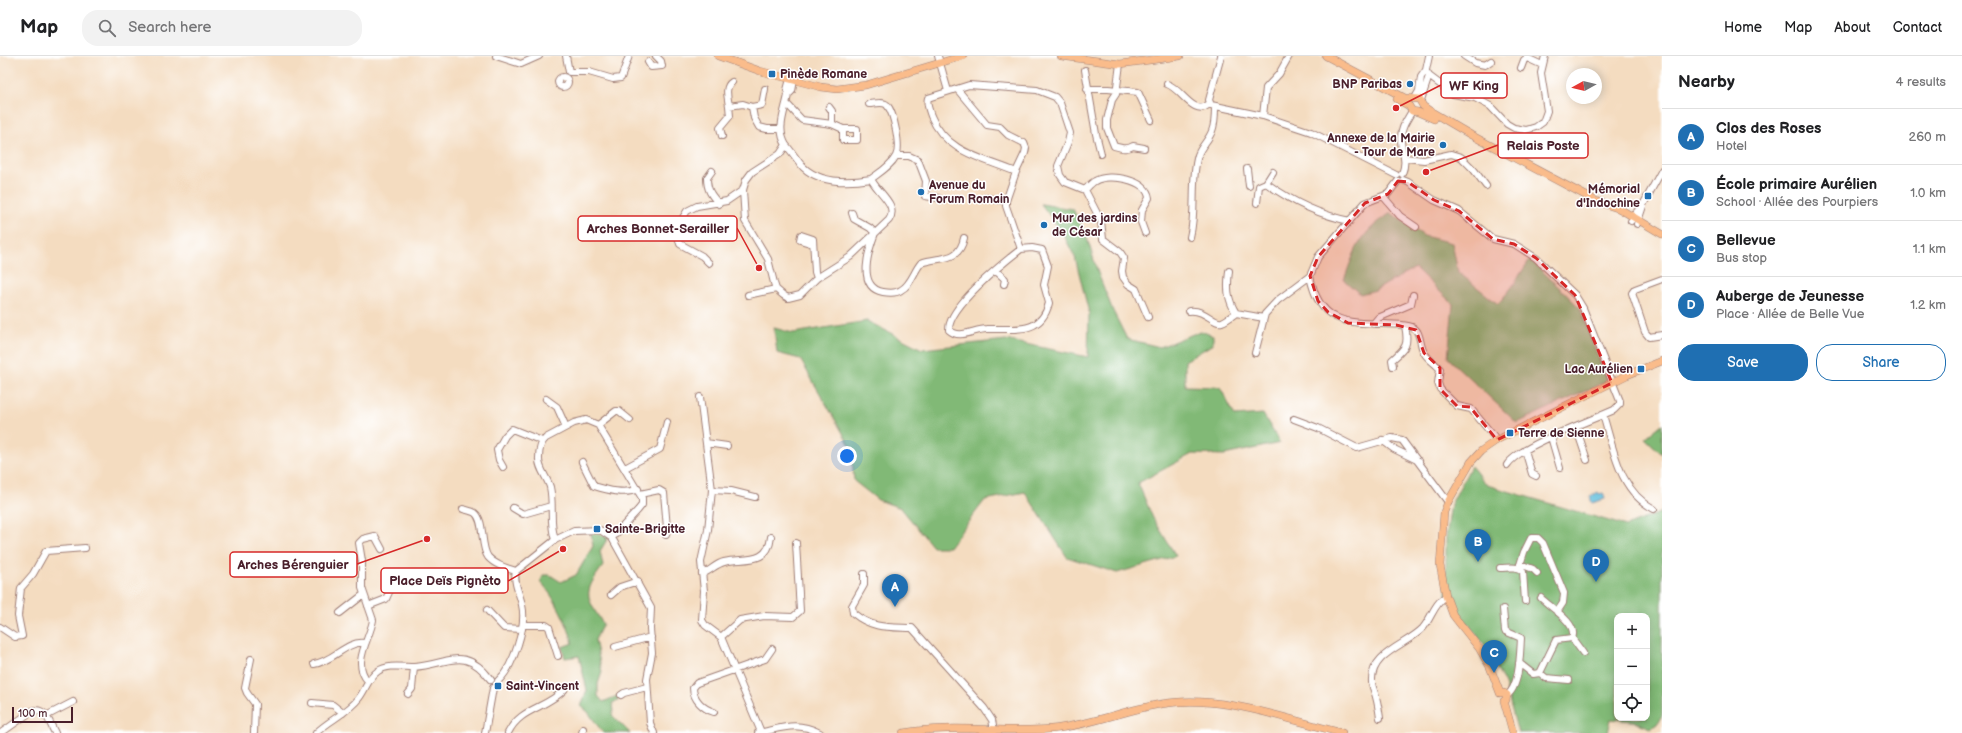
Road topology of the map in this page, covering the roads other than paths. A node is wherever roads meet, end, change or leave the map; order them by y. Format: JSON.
{"nodes":[{"id":1,"x":496,"y":56,"type":"edge"},
{"id":2,"x":539,"y":56,"type":"edge"},
{"id":3,"x":566,"y":56,"type":"edge"},
{"id":4,"x":629,"y":56,"type":"edge"},
{"id":5,"x":656,"y":56,"type":"edge"},
{"id":6,"x":718,"y":56,"type":"edge"},
{"id":7,"x":721,"y":56,"type":"edge"},
{"id":8,"x":957,"y":56,"type":"edge"},
{"id":9,"x":963,"y":56,"type":"edge"},
{"id":10,"x":1061,"y":56,"type":"edge"},
{"id":11,"x":1180,"y":56,"type":"edge"},
{"id":12,"x":1289,"y":56,"type":"edge"},
{"id":13,"x":1326,"y":56,"type":"edge"},
{"id":14,"x":1429,"y":56,"type":"edge"},
{"id":15,"x":1464,"y":56,"type":"edge"},
{"id":16,"x":1545,"y":56,"type":"edge"},
{"id":17,"x":1221,"y":57,"type":"edge"},
{"id":18,"x":942,"y":59,"type":"edge"},
{"id":19,"x":1490,"y":61,"type":"dead end"},
{"id":20,"x":648,"y":62,"type":"dead end"},
{"id":21,"x":1120,"y":64,"type":"junction"},
{"id":22,"x":1542,"y":65,"type":"junction"},
{"id":23,"x":1521,"y":68,"type":"dead end"},
{"id":24,"x":1085,"y":70,"type":"dead end"},
{"id":25,"x":1426,"y":70,"type":"junction"},
{"id":26,"x":1429,"y":76,"type":"junction"},
{"id":27,"x":790,"y":78,"type":"junction"},
{"id":28,"x":732,"y":82,"type":"dead end"},
{"id":29,"x":1167,"y":84,"type":"dead end"},
{"id":30,"x":765,"y":89,"type":"dead end"},
{"id":31,"x":1087,"y":89,"type":"junction"},
{"id":32,"x":952,"y":90,"type":"junction"},
{"id":33,"x":1116,"y":90,"type":"junction"},
{"id":34,"x":787,"y":104,"type":"junction"},
{"id":35,"x":869,"y":104,"type":"dead end"},
{"id":36,"x":1209,"y":104,"type":"junction"},
{"id":37,"x":1416,"y":105,"type":"junction"},
{"id":38,"x":729,"y":106,"type":"junction"},
{"id":39,"x":752,"y":107,"type":"junction"},
{"id":40,"x":829,"y":107,"type":"dead end"},
{"id":41,"x":1216,"y":107,"type":"junction"},
{"id":42,"x":1263,"y":116,"type":"junction"},
{"id":43,"x":1151,"y":120,"type":"dead end"},
{"id":44,"x":832,"y":124,"type":"junction"},
{"id":45,"x":780,"y":129,"type":"junction"},
{"id":46,"x":843,"y":129,"type":"dead end"},
{"id":47,"x":722,"y":136,"type":"dead end"},
{"id":48,"x":786,"y":145,"type":"junction"},
{"id":49,"x":1144,"y":148,"type":"dead end"},
{"id":50,"x":1101,"y":154,"type":"dead end"},
{"id":51,"x":897,"y":156,"type":"junction"},
{"id":52,"x":1405,"y":158,"type":"junction"},
{"id":53,"x":1247,"y":169,"type":"dead end"},
{"id":54,"x":1662,"y":170,"type":"edge"},
{"id":55,"x":712,"y":171,"type":"dead end"},
{"id":56,"x":1016,"y":172,"type":"junction"},
{"id":57,"x":1273,"y":172,"type":"dead end"},
{"id":58,"x":1400,"y":178,"type":"junction"},
{"id":59,"x":871,"y":179,"type":"junction"},
{"id":60,"x":1266,"y":183,"type":"junction"},
{"id":61,"x":1249,"y":186,"type":"junction"},
{"id":62,"x":1259,"y":186,"type":"junction"},
{"id":63,"x":1486,"y":186,"type":"dead end"},
{"id":64,"x":1241,"y":187,"type":"dead end"},
{"id":65,"x":743,"y":190,"type":"junction"},
{"id":66,"x":1086,"y":190,"type":"junction"},
{"id":67,"x":1383,"y":196,"type":"junction"},
{"id":68,"x":938,"y":198,"type":"dead end"},
{"id":69,"x":986,"y":198,"type":"dead end"},
{"id":70,"x":1006,"y":201,"type":"junction"},
{"id":71,"x":1257,"y":203,"type":"dead end"},
{"id":72,"x":719,"y":204,"type":"junction"},
{"id":73,"x":852,"y":213,"type":"dead end"},
{"id":74,"x":1337,"y":218,"type":"junction"},
{"id":75,"x":1635,"y":220,"type":"junction"},
{"id":76,"x":1350,"y":221,"type":"junction"},
{"id":77,"x":1343,"y":227,"type":"junction"},
{"id":78,"x":1416,"y":227,"type":"dead end"},
{"id":79,"x":875,"y":233,"type":"junction"},
{"id":80,"x":1145,"y":233,"type":"dead end"},
{"id":81,"x":1662,"y":234,"type":"edge"},
{"id":82,"x":1190,"y":237,"type":"dead end"},
{"id":83,"x":1662,"y":237,"type":"edge"},
{"id":84,"x":964,"y":238,"type":"dead end"},
{"id":85,"x":814,"y":244,"type":"dead end"},
{"id":86,"x":1020,"y":249,"type":"junction"},
{"id":87,"x":709,"y":263,"type":"dead end"},
{"id":88,"x":996,"y":271,"type":"junction"},
{"id":89,"x":1229,"y":271,"type":"dead end"},
{"id":90,"x":1310,"y":276,"type":"junction"},
{"id":91,"x":817,"y":278,"type":"junction"},
{"id":92,"x":1662,"y":279,"type":"edge"},
{"id":93,"x":1004,"y":284,"type":"dead end"},
{"id":94,"x":776,"y":289,"type":"junction"},
{"id":95,"x":748,"y":295,"type":"dead end"},
{"id":96,"x":1413,"y":295,"type":"dead end"},
{"id":97,"x":1190,"y":310,"type":"dead end"},
{"id":98,"x":1236,"y":313,"type":"junction"},
{"id":99,"x":1148,"y":317,"type":"dead end"},
{"id":100,"x":1264,"y":318,"type":"junction"},
{"id":101,"x":1373,"y":324,"type":"junction"},
{"id":102,"x":1405,"y":326,"type":"junction"},
{"id":103,"x":1662,"y":335,"type":"edge"},
{"id":104,"x":1255,"y":354,"type":"dead end"},
{"id":105,"x":1662,"y":361,"type":"edge"},
{"id":106,"x":1393,"y":366,"type":"dead end"},
{"id":107,"x":1612,"y":383,"type":"junction"},
{"id":108,"x":700,"y":396,"type":"dead end"},
{"id":109,"x":546,"y":399,"type":"dead end"},
{"id":110,"x":1604,"y":415,"type":"junction"},
{"id":111,"x":1294,"y":419,"type":"dead end"},
{"id":112,"x":630,"y":420,"type":"dead end"},
{"id":113,"x":667,"y":422,"type":"dead end"},
{"id":114,"x":598,"y":425,"type":"junction"},
{"id":115,"x":566,"y":427,"type":"junction"},
{"id":116,"x":1576,"y":427,"type":"junction"},
{"id":117,"x":1551,"y":437,"type":"junction"},
{"id":118,"x":1382,"y":440,"type":"junction"},
{"id":119,"x":1497,"y":440,"type":"junction"},
{"id":120,"x":542,"y":441,"type":"junction"},
{"id":121,"x":706,"y":443,"type":"junction"},
{"id":122,"x":726,"y":446,"type":"dead end"},
{"id":123,"x":1525,"y":450,"type":"junction"},
{"id":124,"x":1586,"y":460,"type":"dead end"},
{"id":125,"x":1419,"y":461,"type":"junction"},
{"id":126,"x":582,"y":462,"type":"dead end"},
{"id":127,"x":1507,"y":465,"type":"dead end"},
{"id":128,"x":503,"y":467,"type":"dead end"},
{"id":129,"x":625,"y":468,"type":"junction"},
{"id":130,"x":1560,"y":468,"type":"dead end"},
{"id":131,"x":1536,"y":476,"type":"dead end"},
{"id":132,"x":712,"y":490,"type":"junction"},
{"id":133,"x":639,"y":492,"type":"junction"},
{"id":134,"x":755,"y":497,"type":"dead end"},
{"id":135,"x":1448,"y":502,"type":"junction"},
{"id":136,"x":552,"y":506,"type":"junction"},
{"id":137,"x":513,"y":508,"type":"dead end"},
{"id":138,"x":463,"y":509,"type":"dead end"},
{"id":139,"x":1654,"y":509,"type":"dead end"},
{"id":140,"x":666,"y":535,"type":"dead end"},
{"id":141,"x":771,"y":537,"type":"dead end"},
{"id":142,"x":612,"y":538,"type":"junction"},
{"id":143,"x":555,"y":540,"type":"junction"},
{"id":144,"x":796,"y":543,"type":"dead end"},
{"id":145,"x":85,"y":548,"type":"dead end"},
{"id":146,"x":382,"y":550,"type":"dead end"},
{"id":147,"x":1520,"y":566,"type":"junction"},
{"id":148,"x":1500,"y":568,"type":"dead end"},
{"id":149,"x":516,"y":571,"type":"junction"},
{"id":150,"x":1537,"y":573,"type":"dead end"},
{"id":151,"x":702,"y":574,"type":"junction"},
{"id":152,"x":864,"y":574,"type":"dead end"},
{"id":153,"x":638,"y":581,"type":"junction"},
{"id":154,"x":390,"y":590,"type":"dead end"},
{"id":155,"x":363,"y":595,"type":"junction"},
{"id":156,"x":611,"y":596,"type":"dead end"},
{"id":157,"x":1446,"y":596,"type":"junction"},
{"id":158,"x":1541,"y":598,"type":"dead end"},
{"id":159,"x":1525,"y":601,"type":"dead end"},
{"id":160,"x":368,"y":606,"type":"junction"},
{"id":161,"x":1503,"y":609,"type":"dead end"},
{"id":162,"x":487,"y":610,"type":"dead end"},
{"id":163,"x":1557,"y":612,"type":"junction"},
{"id":164,"x":340,"y":613,"type":"dead end"},
{"id":165,"x":0,"y":627,"type":"edge"},
{"id":166,"x":522,"y":627,"type":"junction"},
{"id":167,"x":651,"y":637,"type":"junction"},
{"id":168,"x":721,"y":637,"type":"junction"},
{"id":169,"x":1572,"y":638,"type":"junction"},
{"id":170,"x":364,"y":643,"type":"junction"},
{"id":171,"x":615,"y":647,"type":"dead end"},
{"id":172,"x":772,"y":649,"type":"dead end"},
{"id":173,"x":1583,"y":653,"type":"dead end"},
{"id":174,"x":558,"y":656,"type":"dead end"},
{"id":175,"x":251,"y":659,"type":"dead end"},
{"id":176,"x":1519,"y":663,"type":"junction"},
{"id":177,"x":314,"y":664,"type":"dead end"},
{"id":178,"x":414,"y":667,"type":"junction"},
{"id":179,"x":735,"y":669,"type":"junction"},
{"id":180,"x":1540,"y":673,"type":"junction"},
{"id":181,"x":491,"y":680,"type":"junction"},
{"id":182,"x":1569,"y":680,"type":"dead end"},
{"id":183,"x":368,"y":681,"type":"junction"},
{"id":184,"x":498,"y":681,"type":"junction"},
{"id":185,"x":647,"y":687,"type":"junction"},
{"id":186,"x":493,"y":688,"type":"junction"},
{"id":187,"x":564,"y":690,"type":"dead end"},
{"id":188,"x":408,"y":694,"type":"dead end"},
{"id":189,"x":621,"y":695,"type":"dead end"},
{"id":190,"x":1504,"y":697,"type":"junction"},
{"id":191,"x":73,"y":702,"type":"dead end"},
{"id":192,"x":312,"y":703,"type":"dead end"},
{"id":193,"x":714,"y":712,"type":"dead end"},
{"id":194,"x":343,"y":713,"type":"junction"},
{"id":195,"x":46,"y":716,"type":"junction"},
{"id":196,"x":1380,"y":718,"type":"dead end"},
{"id":197,"x":1071,"y":729,"type":"edge"},
{"id":198,"x":994,"y":730,"type":"junction"},
{"id":199,"x":1512,"y":732,"type":"edge"},
{"id":200,"x":1,"y":733,"type":"edge"},
{"id":201,"x":55,"y":733,"type":"edge"},
{"id":202,"x":254,"y":733,"type":"edge"},
{"id":203,"x":316,"y":733,"type":"edge"},
{"id":204,"x":485,"y":733,"type":"edge"},
{"id":205,"x":508,"y":733,"type":"edge"},
{"id":206,"x":654,"y":733,"type":"edge"},
{"id":207,"x":759,"y":733,"type":"edge"},
{"id":208,"x":820,"y":733,"type":"edge"},
{"id":209,"x":903,"y":733,"type":"edge"},
{"id":210,"x":1055,"y":733,"type":"edge"},
{"id":211,"x":1326,"y":733,"type":"edge"},
{"id":212,"x":1342,"y":733,"type":"edge"}],
"edges":[{"from":1,"to":2,"type":"street"},
{"from":3,"to":4,"type":"street"},
{"from":5,"to":20,"type":"street"},
{"from":6,"to":27,"type":"main road"},
{"from":7,"to":27,"type":"main road"},
{"from":8,"to":18,"type":"street"},
{"from":9,"to":18,"type":"main road"},
{"from":10,"to":21,"type":"main road"},
{"from":11,"to":21,"type":"main road"},
{"from":12,"to":42,"type":"street"},
{"from":13,"to":37,"type":"main road"},
{"from":14,"to":25,"type":"street"},
{"from":15,"to":19,"type":"street"},
{"from":16,"to":22,"type":"street"},
{"from":17,"to":36,"type":"street"},
{"from":18,"to":27,"type":"main road"},
{"from":18,"to":27,"type":"main road"},
{"from":18,"to":32,"type":"street"},
{"from":21,"to":33,"type":"street"},
{"from":22,"to":23,"type":"street"},
{"from":22,"to":26,"type":"street"},
{"from":24,"to":31,"type":"street"},
{"from":25,"to":26,"type":"street"},
{"from":25,"to":37,"type":"street"},
{"from":26,"to":37,"type":"street"},
{"from":27,"to":34,"type":"street"},
{"from":28,"to":38,"type":"street"},
{"from":29,"to":36,"type":"street"},
{"from":30,"to":39,"type":"street"},
{"from":31,"to":33,"type":"street"},
{"from":31,"to":50,"type":"street"},
{"from":32,"to":56,"type":"street"},
{"from":32,"to":56,"type":"street"},
{"from":32,"to":66,"type":"street"},
{"from":33,"to":43,"type":"street"},
{"from":33,"to":49,"type":"street"},
{"from":34,"to":44,"type":"street"},
{"from":34,"to":45,"type":"street"},
{"from":35,"to":51,"type":"street"},
{"from":36,"to":41,"type":"street"},
{"from":37,"to":52,"type":"street"},
{"from":37,"to":75,"type":"main road"},
{"from":38,"to":39,"type":"street"},
{"from":38,"to":47,"type":"street"},
{"from":39,"to":45,"type":"street"},
{"from":40,"to":44,"type":"street"},
{"from":41,"to":42,"type":"street"},
{"from":41,"to":82,"type":"street"},
{"from":42,"to":58,"type":"street"},
{"from":44,"to":46,"type":"street"},
{"from":45,"to":48,"type":"street"},
{"from":48,"to":59,"type":"street"},
{"from":48,"to":65,"type":"street"},
{"from":51,"to":59,"type":"street"},
{"from":51,"to":68,"type":"street"},
{"from":52,"to":58,"type":"street"},
{"from":52,"to":63,"type":"street"},
{"from":53,"to":61,"type":"street"},
{"from":54,"to":75,"type":"street"},
{"from":55,"to":72,"type":"street"},
{"from":56,"to":70,"type":"street"},
{"from":57,"to":60,"type":"street"},
{"from":58,"to":67,"type":"street"},
{"from":58,"to":107,"type":"street"},
{"from":59,"to":79,"type":"street"},
{"from":60,"to":62,"type":"street"},
{"from":60,"to":74,"type":"street"},
{"from":61,"to":62,"type":"street"},
{"from":61,"to":64,"type":"street"},
{"from":62,"to":71,"type":"street"},
{"from":65,"to":72,"type":"street"},
{"from":65,"to":94,"type":"street"},
{"from":66,"to":80,"type":"street"},
{"from":66,"to":99,"type":"street"},
{"from":67,"to":76,"type":"street"},
{"from":67,"to":78,"type":"street"},
{"from":69,"to":70,"type":"street"},
{"from":70,"to":86,"type":"street"},
{"from":72,"to":87,"type":"street"},
{"from":73,"to":79,"type":"street"},
{"from":74,"to":76,"type":"street"},
{"from":74,"to":77,"type":"street"},
{"from":75,"to":81,"type":"main road"},
{"from":75,"to":83,"type":"main road"},
{"from":76,"to":77,"type":"street"},
{"from":77,"to":90,"type":"street"},
{"from":79,"to":84,"type":"street"},
{"from":79,"to":91,"type":"street"},
{"from":85,"to":91,"type":"street"},
{"from":86,"to":88,"type":"street"},
{"from":86,"to":88,"type":"street"},
{"from":88,"to":93,"type":"street"},
{"from":89,"to":98,"type":"street"},
{"from":90,"to":100,"type":"street"},
{"from":90,"to":101,"type":"street"},
{"from":91,"to":94,"type":"street"},
{"from":92,"to":103,"type":"street"},
{"from":94,"to":95,"type":"street"},
{"from":96,"to":101,"type":"street"},
{"from":97,"to":98,"type":"street"},
{"from":98,"to":100,"type":"street"},
{"from":100,"to":104,"type":"street"},
{"from":101,"to":102,"type":"street"},
{"from":102,"to":106,"type":"street"},
{"from":102,"to":119,"type":"street"},
{"from":105,"to":107,"type":"main road"},
{"from":107,"to":110,"type":"street"},
{"from":107,"to":119,"type":"main road"},
{"from":108,"to":121,"type":"street"},
{"from":109,"to":115,"type":"street"},
{"from":110,"to":116,"type":"street"},
{"from":110,"to":139,"type":"street"},
{"from":111,"to":118,"type":"street"},
{"from":112,"to":114,"type":"street"},
{"from":113,"to":129,"type":"street"},
{"from":114,"to":115,"type":"street"},
{"from":114,"to":129,"type":"street"},
{"from":115,"to":120,"type":"street"},
{"from":116,"to":117,"type":"street"},
{"from":116,"to":124,"type":"street"},
{"from":117,"to":123,"type":"street"},
{"from":117,"to":130,"type":"street"},
{"from":118,"to":125,"type":"street"},
{"from":118,"to":125,"type":"street"},
{"from":119,"to":135,"type":"main road"},
{"from":120,"to":128,"type":"street"},
{"from":120,"to":136,"type":"street"},
{"from":121,"to":122,"type":"street"},
{"from":121,"to":132,"type":"street"},
{"from":123,"to":127,"type":"street"},
{"from":123,"to":131,"type":"street"},
{"from":125,"to":135,"type":"street"},
{"from":126,"to":133,"type":"street"},
{"from":129,"to":133,"type":"street"},
{"from":132,"to":134,"type":"street"},
{"from":132,"to":151,"type":"street"},
{"from":133,"to":140,"type":"street"},
{"from":133,"to":142,"type":"street"},
{"from":135,"to":157,"type":"main road"},
{"from":136,"to":137,"type":"street"},
{"from":136,"to":143,"type":"street"},
{"from":138,"to":149,"type":"street"},
{"from":141,"to":151,"type":"street"},
{"from":142,"to":143,"type":"street"},
{"from":142,"to":153,"type":"street"},
{"from":143,"to":149,"type":"street"},
{"from":144,"to":168,"type":"street"},
{"from":145,"to":165,"type":"street"},
{"from":146,"to":155,"type":"street"},
{"from":147,"to":148,"type":"street"},
{"from":147,"to":150,"type":"street"},
{"from":147,"to":159,"type":"street"},
{"from":147,"to":163,"type":"street"},
{"from":149,"to":166,"type":"street"},
{"from":151,"to":168,"type":"street"},
{"from":152,"to":198,"type":"street"},
{"from":153,"to":156,"type":"street"},
{"from":153,"to":167,"type":"street"},
{"from":154,"to":160,"type":"street"},
{"from":155,"to":160,"type":"street"},
{"from":155,"to":164,"type":"street"},
{"from":157,"to":190,"type":"main road"},
{"from":157,"to":196,"type":"street"},
{"from":158,"to":163,"type":"street"},
{"from":160,"to":170,"type":"street"},
{"from":161,"to":176,"type":"street"},
{"from":162,"to":166,"type":"street"},
{"from":163,"to":169,"type":"street"},
{"from":166,"to":174,"type":"street"},
{"from":166,"to":184,"type":"street"},
{"from":167,"to":171,"type":"street"},
{"from":167,"to":185,"type":"street"},
{"from":168,"to":179,"type":"street"},
{"from":169,"to":173,"type":"street"},
{"from":169,"to":180,"type":"street"},
{"from":170,"to":177,"type":"street"},
{"from":170,"to":183,"type":"street"},
{"from":172,"to":179,"type":"street"},
{"from":175,"to":202,"type":"street"},
{"from":176,"to":180,"type":"street"},
{"from":176,"to":190,"type":"street"},
{"from":178,"to":181,"type":"street"},
{"from":178,"to":183,"type":"street"},
{"from":178,"to":188,"type":"street"},
{"from":179,"to":193,"type":"street"},
{"from":179,"to":207,"type":"street"},
{"from":180,"to":182,"type":"street"},
{"from":181,"to":184,"type":"street"},
{"from":181,"to":186,"type":"street"},
{"from":183,"to":194,"type":"street"},
{"from":184,"to":186,"type":"street"},
{"from":185,"to":189,"type":"street"},
{"from":185,"to":206,"type":"street"},
{"from":186,"to":204,"type":"street"},
{"from":187,"to":205,"type":"street"},
{"from":190,"to":199,"type":"main road"},
{"from":191,"to":195,"type":"street"},
{"from":192,"to":194,"type":"street"},
{"from":194,"to":203,"type":"street"},
{"from":195,"to":200,"type":"street"},
{"from":195,"to":201,"type":"street"},
{"from":197,"to":198,"type":"main road"},
{"from":197,"to":210,"type":"main road"},
{"from":197,"to":211,"type":"main road"},
{"from":197,"to":212,"type":"main road"},
{"from":198,"to":209,"type":"main road"},
{"from":207,"to":208,"type":"street"}]}
